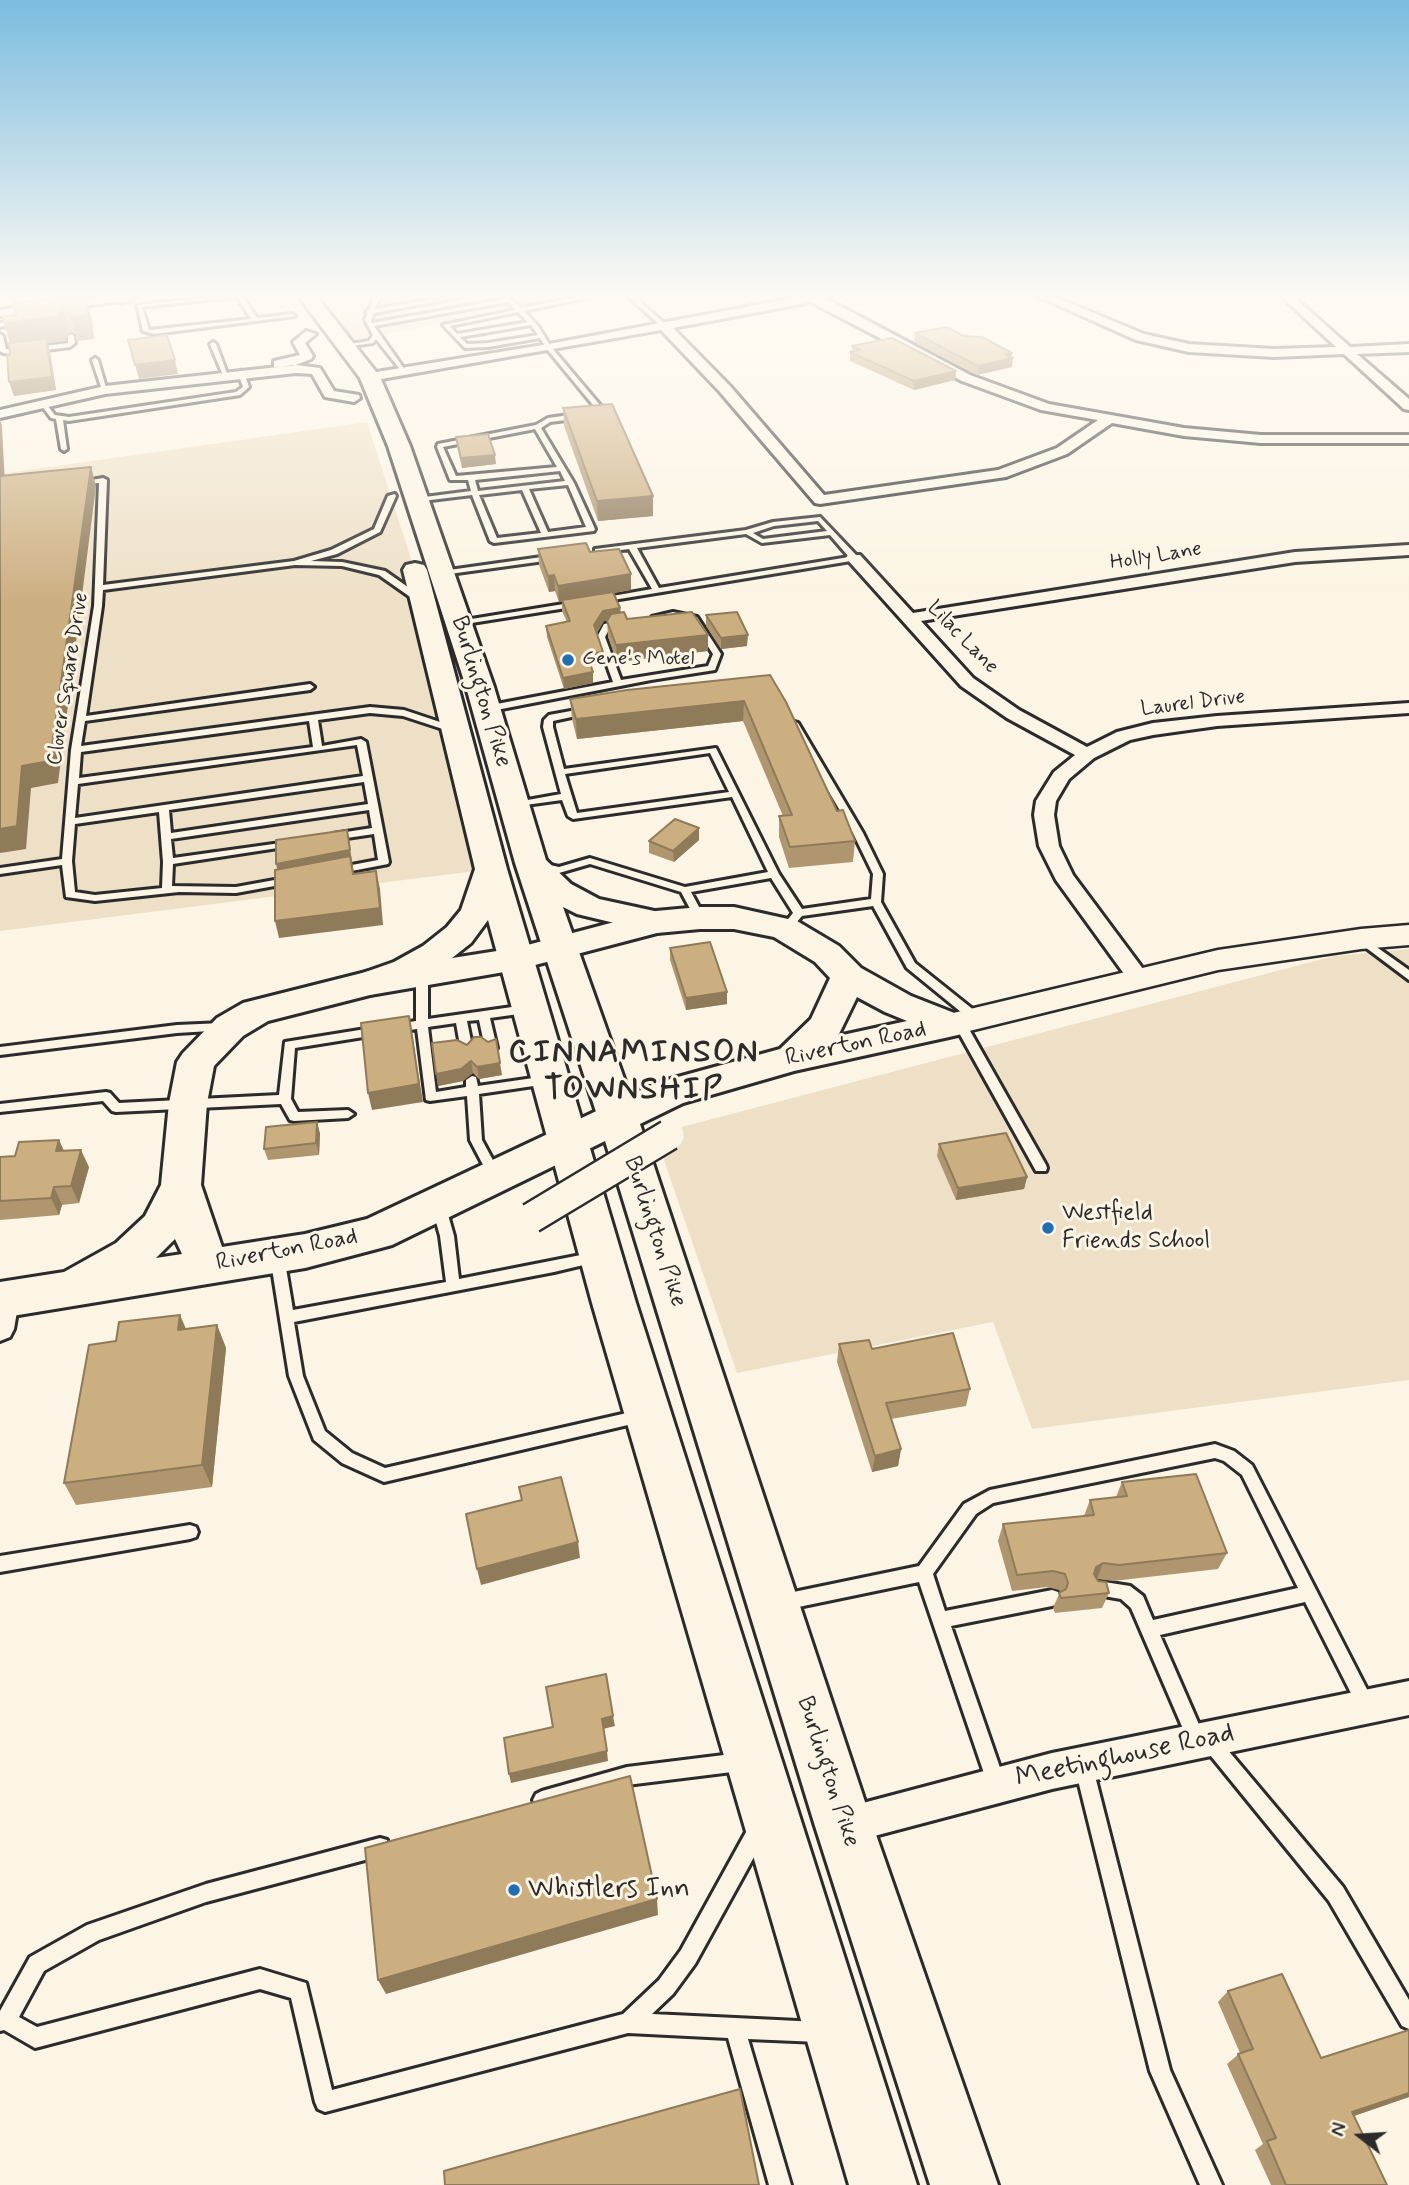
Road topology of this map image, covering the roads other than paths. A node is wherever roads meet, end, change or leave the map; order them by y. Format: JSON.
{"nodes":[{"id":1,"x":71,"y":399,"type":"edge"},
{"id":2,"x":202,"y":399,"type":"edge"},
{"id":3,"x":354,"y":399,"type":"edge"},
{"id":4,"x":379,"y":399,"type":"edge"},
{"id":5,"x":592,"y":399,"type":"edge"},
{"id":6,"x":734,"y":399,"type":"edge"},
{"id":7,"x":1024,"y":399,"type":"edge"},
{"id":8,"x":45,"y":406,"type":"junction"},
{"id":9,"x":0,"y":414,"type":"edge"},
{"id":10,"x":59,"y":419,"type":"junction"},
{"id":11,"x":1107,"y":420,"type":"junction"},
{"id":12,"x":537,"y":427,"type":"junction"},
{"id":13,"x":371,"y":434,"type":"dead end"},
{"id":14,"x":1409,"y":439,"type":"edge"},
{"id":15,"x":64,"y":449,"type":"dead end"},
{"id":16,"x":562,"y":469,"type":"junction"},
{"id":17,"x":471,"y":478,"type":"junction"},
{"id":18,"x":570,"y":483,"type":"junction"},
{"id":19,"x":64,"y":484,"type":"edge"},
{"id":20,"x":525,"y":488,"type":"junction"},
{"id":21,"x":398,"y":489,"type":"junction"},
{"id":22,"x":475,"y":493,"type":"junction"},
{"id":23,"x":747,"y":532,"type":"junction"},
{"id":24,"x":832,"y":533,"type":"junction"},
{"id":25,"x":546,"y":535,"type":"junction"},
{"id":26,"x":632,"y":547,"type":"junction"},
{"id":27,"x":1409,"y":550,"type":"edge"},
{"id":28,"x":590,"y":552,"type":"edge"},
{"id":29,"x":563,"y":556,"type":"edge"},
{"id":30,"x":855,"y":558,"type":"junction"},
{"id":31,"x":295,"y":563,"type":"junction"},
{"id":32,"x":442,"y":573,"type":"junction"},
{"id":33,"x":98,"y":588,"type":"junction"},
{"id":34,"x":657,"y":591,"type":"junction"},
{"id":35,"x":425,"y":602,"type":"junction"},
{"id":36,"x":910,"y":618,"type":"junction"},
{"id":37,"x":647,"y":619,"type":"edge"},
{"id":38,"x":634,"y":621,"type":"edge"},
{"id":39,"x":458,"y":623,"type":"junction"},
{"id":40,"x":618,"y":683,"type":"junction"},
{"id":41,"x":310,"y":687,"type":"dead end"},
{"id":42,"x":1409,"y":708,"type":"edge"},
{"id":43,"x":486,"y":709,"type":"junction"},
{"id":44,"x":592,"y":710,"type":"edge"},
{"id":45,"x":788,"y":712,"type":"edge"},
{"id":46,"x":313,"y":718,"type":"junction"},
{"id":47,"x":81,"y":719,"type":"junction"},
{"id":48,"x":457,"y":731,"type":"junction"},
{"id":49,"x":318,"y":749,"type":"junction"},
{"id":50,"x":76,"y":750,"type":"junction"},
{"id":51,"x":1087,"y":754,"type":"junction"},
{"id":52,"x":560,"y":772,"type":"junction"},
{"id":53,"x":368,"y":778,"type":"junction"},
{"id":54,"x":74,"y":782,"type":"junction"},
{"id":55,"x":735,"y":794,"type":"junction"},
{"id":56,"x":566,"y":796,"type":"junction"},
{"id":57,"x":514,"y":805,"type":"junction"},
{"id":58,"x":373,"y":806,"type":"junction"},
{"id":59,"x":164,"y":809,"type":"junction"},
{"id":60,"x":70,"y":822,"type":"junction"},
{"id":61,"x":378,"y":830,"type":"junction"},
{"id":62,"x":166,"y":837,"type":"junction"},
{"id":63,"x":326,"y":838,"type":"edge"},
{"id":64,"x":300,"y":842,"type":"edge"},
{"id":65,"x":67,"y":861,"type":"junction"},
{"id":66,"x":168,"y":862,"type":"junction"},
{"id":67,"x":531,"y":863,"type":"junction"},
{"id":68,"x":491,"y":869,"type":"junction"},
{"id":69,"x":0,"y":871,"type":"edge"},
{"id":70,"x":330,"y":872,"type":"edge"},
{"id":71,"x":774,"y":874,"type":"junction"},
{"id":72,"x":303,"y":877,"type":"edge"},
{"id":73,"x":167,"y":890,"type":"junction"},
{"id":74,"x":876,"y":902,"type":"junction"},
{"id":75,"x":693,"y":904,"type":"junction"},
{"id":76,"x":792,"y":921,"type":"junction"},
{"id":77,"x":656,"y":922,"type":"junction"},
{"id":78,"x":1409,"y":935,"type":"edge"},
{"id":79,"x":1361,"y":939,"type":"junction"},
{"id":80,"x":559,"y":948,"type":"junction"},
{"id":81,"x":516,"y":959,"type":"junction"},
{"id":82,"x":422,"y":975,"type":"junction"},
{"id":83,"x":848,"y":976,"type":"junction"},
{"id":84,"x":1409,"y":976,"type":"edge"},
{"id":85,"x":1138,"y":977,"type":"junction"},
{"id":86,"x":370,"y":984,"type":"junction"},
{"id":87,"x":530,"y":1008,"type":"junction"},
{"id":88,"x":484,"y":1015,"type":"junction"},
{"id":89,"x":461,"y":1018,"type":"junction"},
{"id":90,"x":961,"y":1022,"type":"junction"},
{"id":91,"x":422,"y":1024,"type":"junction"},
{"id":92,"x":230,"y":1027,"type":"junction"},
{"id":93,"x":491,"y":1048,"type":"edge"},
{"id":94,"x":0,"y":1051,"type":"edge"},
{"id":95,"x":467,"y":1051,"type":"edge"},
{"id":96,"x":793,"y":1058,"type":"junction"},
{"id":97,"x":551,"y":1080,"type":"junction"},
{"id":98,"x":473,"y":1085,"type":"junction"},
{"id":99,"x":285,"y":1099,"type":"junction"},
{"id":100,"x":188,"y":1103,"type":"junction"},
{"id":101,"x":0,"y":1108,"type":"edge"},
{"id":102,"x":348,"y":1114,"type":"dead end"},
{"id":103,"x":618,"y":1118,"type":"junction"},
{"id":104,"x":669,"y":1135,"type":"dead end"},
{"id":105,"x":569,"y":1142,"type":"junction"},
{"id":106,"x":1041,"y":1168,"type":"dead end"},
{"id":107,"x":496,"y":1177,"type":"junction"},
{"id":108,"x":181,"y":1185,"type":"junction"},
{"id":109,"x":438,"y":1204,"type":"junction"},
{"id":110,"x":531,"y":1218,"type":"dead end"},
{"id":111,"x":277,"y":1255,"type":"junction"},
{"id":112,"x":601,"y":1256,"type":"junction"},
{"id":113,"x":211,"y":1266,"type":"junction"},
{"id":114,"x":78,"y":1286,"type":"junction"},
{"id":115,"x":453,"y":1286,"type":"junction"},
{"id":116,"x":2,"y":1310,"type":"edge"},
{"id":117,"x":288,"y":1317,"type":"junction"},
{"id":118,"x":648,"y":1414,"type":"junction"},
{"id":119,"x":1247,"y":1470,"type":"joint"},
{"id":120,"x":190,"y":1532,"type":"dead end"},
{"id":121,"x":0,"y":1564,"type":"edge"},
{"id":122,"x":924,"y":1573,"type":"junction"},
{"id":123,"x":1098,"y":1589,"type":"edge"},
{"id":124,"x":1309,"y":1593,"type":"junction"},
{"id":125,"x":1052,"y":1598,"type":"dead end"},
{"id":126,"x":773,"y":1604,"type":"junction"},
{"id":127,"x":940,"y":1620,"type":"junction"},
{"id":128,"x":1149,"y":1629,"type":"junction"},
{"id":129,"x":1409,"y":1698,"type":"edge"},
{"id":130,"x":1367,"y":1707,"type":"junction"},
{"id":131,"x":1202,"y":1740,"type":"junction"},
{"id":132,"x":754,"y":1760,"type":"junction"},
{"id":133,"x":1083,"y":1765,"type":"junction"},
{"id":134,"x":997,"y":1785,"type":"junction"},
{"id":135,"x":526,"y":1805,"type":"edge"},
{"id":136,"x":769,"y":1810,"type":"junction"},
{"id":137,"x":844,"y":1826,"type":"junction"},
{"id":138,"x":398,"y":1842,"type":"edge"},
{"id":139,"x":1409,"y":2019,"type":"edge"},
{"id":140,"x":3,"y":2021,"type":"edge"},
{"id":141,"x":628,"y":2023,"type":"junction"},
{"id":142,"x":734,"y":2027,"type":"junction"},
{"id":143,"x":837,"y":2034,"type":"junction"},
{"id":144,"x":780,"y":2185,"type":"edge"},
{"id":145,"x":883,"y":2185,"type":"edge"},
{"id":146,"x":964,"y":2185,"type":"edge"},
{"id":147,"x":1211,"y":2185,"type":"edge"}],
"edges":[{"from":1,"to":8,"type":"street"},
{"from":2,"to":10,"type":"lane"},
{"from":3,"to":13,"type":"main road","name":"Burlington Pike"},
{"from":4,"to":21,"type":"main road","name":"Burlington Pike"},
{"from":5,"to":12,"type":"lane"},
{"from":6,"to":11,"type":"street"},
{"from":7,"to":11,"type":"street"},
{"from":8,"to":9,"type":"street"},
{"from":8,"to":10,"type":"lane"},
{"from":10,"to":15,"type":"lane"},
{"from":11,"to":14,"type":"street"},
{"from":12,"to":16,"type":"lane"},
{"from":12,"to":17,"type":"lane"},
{"from":16,"to":17,"type":"lane"},
{"from":16,"to":18,"type":"lane"},
{"from":17,"to":22,"type":"lane"},
{"from":18,"to":20,"type":"lane"},
{"from":18,"to":25,"type":"lane"},
{"from":19,"to":33,"type":"lane"},
{"from":20,"to":22,"type":"lane"},
{"from":20,"to":25,"type":"lane"},
{"from":21,"to":22,"type":"lane"},
{"from":21,"to":31,"type":"lane","name":"Clover Square Drive"},
{"from":21,"to":32,"type":"main road","name":"Burlington Pike"},
{"from":21,"to":35,"type":"main road","name":"Burlington Pike"},
{"from":22,"to":25,"type":"lane"},
{"from":23,"to":24,"type":"lane"},
{"from":23,"to":24,"type":"lane"},
{"from":23,"to":26,"type":"lane"},
{"from":24,"to":30,"type":"lane"},
{"from":26,"to":28,"type":"lane"},
{"from":26,"to":34,"type":"lane"},
{"from":27,"to":36,"type":"street","name":"Holly Lane"},
{"from":29,"to":32,"type":"lane"},
{"from":30,"to":34,"type":"lane"},
{"from":30,"to":36,"type":"street","name":"Lilac Lane"},
{"from":31,"to":33,"type":"lane","name":"Clover Square Drive"},
{"from":31,"to":35,"type":"lane","name":"Clover Square Drive"},
{"from":32,"to":39,"type":"main road","name":"Burlington Pike"},
{"from":33,"to":47,"type":"lane","name":"Clover Square Drive"},
{"from":34,"to":39,"type":"lane"},
{"from":35,"to":48,"type":"main road","name":"Burlington Pike"},
{"from":36,"to":51,"type":"street","name":"Lilac Lane"},
{"from":37,"to":40,"type":"lane"},
{"from":38,"to":40,"type":"lane"},
{"from":39,"to":43,"type":"main road","name":"Burlington Pike"},
{"from":40,"to":43,"type":"lane"},
{"from":41,"to":47,"type":"lane"},
{"from":42,"to":51,"type":"street","name":"Laurel Drive"},
{"from":43,"to":57,"type":"main road","name":"Burlington Pike"},
{"from":44,"to":52,"type":"lane"},
{"from":45,"to":74,"type":"lane"},
{"from":46,"to":48,"type":"lane"},
{"from":46,"to":49,"type":"lane"},
{"from":46,"to":50,"type":"lane"},
{"from":47,"to":50,"type":"lane","name":"Clover Square Drive"},
{"from":48,"to":68,"type":"main road","name":"Burlington Pike"},
{"from":49,"to":53,"type":"lane"},
{"from":49,"to":54,"type":"lane"},
{"from":50,"to":54,"type":"lane","name":"Clover Square Drive"},
{"from":51,"to":85,"type":"street","name":"Laurel Drive"},
{"from":52,"to":55,"type":"lane"},
{"from":52,"to":56,"type":"lane"},
{"from":53,"to":58,"type":"lane"},
{"from":53,"to":59,"type":"lane"},
{"from":54,"to":60,"type":"lane","name":"Clover Square Drive"},
{"from":55,"to":56,"type":"lane"},
{"from":55,"to":71,"type":"lane"},
{"from":56,"to":57,"type":"lane"},
{"from":57,"to":67,"type":"main road","name":"Burlington Pike"},
{"from":58,"to":61,"type":"lane"},
{"from":58,"to":62,"type":"lane"},
{"from":59,"to":60,"type":"lane"},
{"from":59,"to":62,"type":"lane"},
{"from":60,"to":65,"type":"lane","name":"Clover Square Drive"},
{"from":61,"to":63,"type":"lane"},
{"from":61,"to":70,"type":"lane"},
{"from":62,"to":66,"type":"lane"},
{"from":64,"to":66,"type":"lane"},
{"from":65,"to":69,"type":"lane"},
{"from":65,"to":73,"type":"lane","name":"Clover Square Drive"},
{"from":66,"to":73,"type":"lane"},
{"from":67,"to":75,"type":"lane"},
{"from":67,"to":77,"type":"main road"},
{"from":67,"to":80,"type":"main road","name":"Burlington Pike"},
{"from":68,"to":81,"type":"main road","name":"Burlington Pike"},
{"from":68,"to":86,"type":"main road"},
{"from":71,"to":75,"type":"lane"},
{"from":71,"to":76,"type":"lane"},
{"from":72,"to":73,"type":"lane"},
{"from":74,"to":76,"type":"lane"},
{"from":74,"to":90,"type":"lane"},
{"from":75,"to":76,"type":"main road"},
{"from":75,"to":77,"type":"main road"},
{"from":76,"to":83,"type":"main road"},
{"from":77,"to":80,"type":"main road"},
{"from":78,"to":79,"type":"main road","name":"Riverton Road"},
{"from":79,"to":84,"type":"lane"},
{"from":79,"to":85,"type":"main road","name":"Riverton Road"},
{"from":80,"to":81,"type":"main road"},
{"from":80,"to":103,"type":"main road","name":"Burlington Pike"},
{"from":81,"to":82,"type":"main road"},
{"from":81,"to":87,"type":"main road","name":"Burlington Pike"},
{"from":82,"to":86,"type":"main road"},
{"from":82,"to":91,"type":"lane"},
{"from":83,"to":90,"type":"main road"},
{"from":83,"to":96,"type":"main road"},
{"from":85,"to":90,"type":"main road","name":"Riverton Road"},
{"from":86,"to":92,"type":"main road"},
{"from":87,"to":88,"type":"lane"},
{"from":87,"to":97,"type":"main road","name":"Burlington Pike"},
{"from":88,"to":89,"type":"lane"},
{"from":88,"to":93,"type":"lane"},
{"from":89,"to":91,"type":"lane"},
{"from":89,"to":95,"type":"lane"},
{"from":90,"to":96,"type":"main road","name":"Riverton Road"},
{"from":90,"to":106,"type":"lane"},
{"from":91,"to":98,"type":"lane"},
{"from":91,"to":99,"type":"lane"},
{"from":92,"to":94,"type":"lane"},
{"from":92,"to":100,"type":"main road"},
{"from":96,"to":103,"type":"main road","name":"Riverton Road"},
{"from":97,"to":98,"type":"lane"},
{"from":97,"to":105,"type":"main road","name":"Burlington Pike"},
{"from":98,"to":107,"type":"lane"},
{"from":99,"to":100,"type":"lane"},
{"from":99,"to":102,"type":"lane"},
{"from":100,"to":101,"type":"lane"},
{"from":100,"to":108,"type":"main road"},
{"from":103,"to":105,"type":"main road","name":"Riverton Road"},
{"from":103,"to":126,"type":"main road","name":"Burlington Pike"},
{"from":104,"to":110,"type":"street","bridge":true},
{"from":105,"to":107,"type":"main road","name":"Riverton Road"},
{"from":105,"to":112,"type":"main road","name":"Burlington Pike"},
{"from":107,"to":109,"type":"main road","name":"Riverton Road"},
{"from":108,"to":113,"type":"main road"},
{"from":108,"to":114,"type":"main road"},
{"from":109,"to":111,"type":"main road","name":"Riverton Road"},
{"from":109,"to":115,"type":"lane"},
{"from":111,"to":113,"type":"main road","name":"Riverton Road"},
{"from":111,"to":117,"type":"lane"},
{"from":112,"to":115,"type":"lane"},
{"from":112,"to":118,"type":"main road","name":"Burlington Pike"},
{"from":113,"to":114,"type":"main road","name":"Riverton Road"},
{"from":114,"to":116,"type":"main road","name":"Riverton Road"},
{"from":115,"to":117,"type":"lane"},
{"from":117,"to":118,"type":"lane"},
{"from":118,"to":132,"type":"main road","name":"Burlington Pike"},
{"from":119,"to":122,"type":"lane"},
{"from":119,"to":124,"type":"lane"},
{"from":120,"to":121,"type":"lane"},
{"from":122,"to":126,"type":"lane"},
{"from":122,"to":127,"type":"lane"},
{"from":123,"to":128,"type":"lane"},
{"from":124,"to":128,"type":"lane"},
{"from":124,"to":130,"type":"lane"},
{"from":125,"to":127,"type":"lane"},
{"from":126,"to":137,"type":"main road","name":"Burlington Pike"},
{"from":127,"to":134,"type":"lane"},
{"from":128,"to":131,"type":"lane"},
{"from":129,"to":130,"type":"street","name":"Meetinghouse Road"},
{"from":130,"to":131,"type":"street","name":"Meetinghouse Road"},
{"from":131,"to":133,"type":"street","name":"Meetinghouse Road"},
{"from":131,"to":139,"type":"lane"},
{"from":132,"to":135,"type":"lane"},
{"from":132,"to":136,"type":"main road","name":"Burlington Pike"},
{"from":133,"to":134,"type":"street","name":"Meetinghouse Road"},
{"from":133,"to":147,"type":"lane"},
{"from":134,"to":137,"type":"street","name":"Meetinghouse Road"},
{"from":136,"to":141,"type":"lane"},
{"from":136,"to":143,"type":"main road","name":"Burlington Pike"},
{"from":137,"to":146,"type":"main road","name":"Burlington Pike"},
{"from":138,"to":140,"type":"lane"},
{"from":140,"to":141,"type":"lane"},
{"from":141,"to":142,"type":"lane"},
{"from":142,"to":143,"type":"lane"},
{"from":142,"to":144,"type":"lane"},
{"from":143,"to":145,"type":"main road","name":"Burlington Pike"}]}
